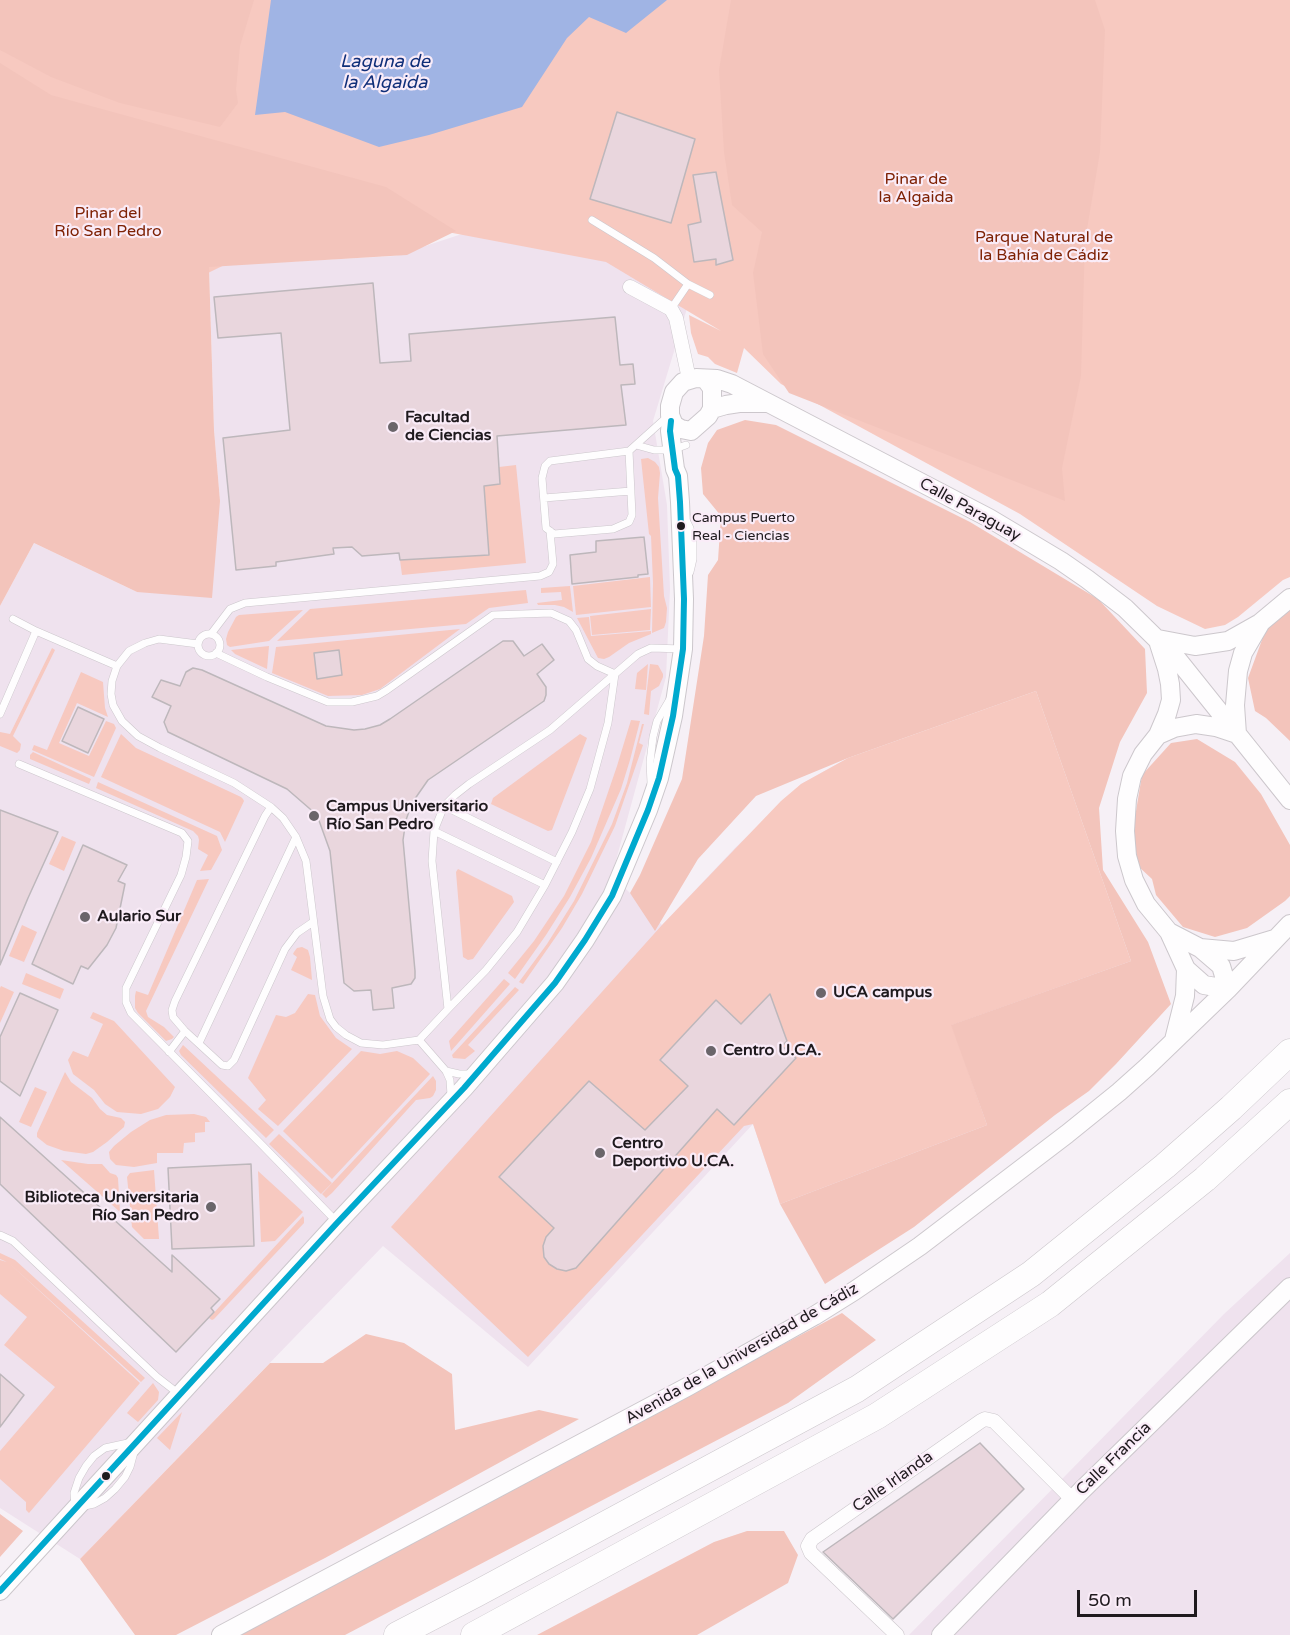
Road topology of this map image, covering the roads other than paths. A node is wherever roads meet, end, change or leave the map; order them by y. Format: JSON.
{"nodes":[{"id":1,"x":592,"y":220,"type":"dead end"},
{"id":2,"x":688,"y":284,"type":"junction"},
{"id":3,"x":630,"y":287,"type":"dead end"},
{"id":4,"x":710,"y":295,"type":"dead end"},
{"id":5,"x":671,"y":309,"type":"junction"},
{"id":6,"x":698,"y":379,"type":"junction"},
{"id":7,"x":767,"y":404,"type":"junction"},
{"id":8,"x":712,"y":409,"type":"junction"},
{"id":9,"x":670,"y":418,"type":"junction"},
{"id":10,"x":683,"y":442,"type":"junction"},
{"id":11,"x":636,"y":445,"type":"junction"},
{"id":12,"x":629,"y":451,"type":"junction"},
{"id":13,"x":631,"y":491,"type":"junction"},
{"id":14,"x":544,"y":498,"type":"junction"},
{"id":15,"x":550,"y":531,"type":"junction"},
{"id":16,"x":1290,"y":598,"type":"edge"},
{"id":17,"x":13,"y":619,"type":"dead end"},
{"id":18,"x":1260,"y":623,"type":"junction"},
{"id":19,"x":36,"y":631,"type":"junction"},
{"id":20,"x":211,"y":634,"type":"junction"},
{"id":21,"x":1158,"y":639,"type":"junction"},
{"id":22,"x":198,"y":644,"type":"junction"},
{"id":23,"x":683,"y":649,"type":"junction"},
{"id":24,"x":216,"y":653,"type":"junction"},
{"id":25,"x":117,"y":666,"type":"junction"},
{"id":26,"x":615,"y":674,"type":"junction"},
{"id":27,"x":0,"y":714,"type":"edge"},
{"id":28,"x":1237,"y":734,"type":"junction"},
{"id":29,"x":1158,"y":735,"type":"junction"},
{"id":30,"x":19,"y":764,"type":"dead end"},
{"id":31,"x":1290,"y":800,"type":"edge"},
{"id":32,"x":444,"y":806,"type":"junction"},
{"id":33,"x":271,"y":807,"type":"junction"},
{"id":34,"x":434,"y":831,"type":"junction"},
{"id":35,"x":296,"y":837,"type":"junction"},
{"id":36,"x":557,"y":862,"type":"junction"},
{"id":37,"x":545,"y":885,"type":"junction"},
{"id":38,"x":313,"y":922,"type":"junction"},
{"id":39,"x":1284,"y":931,"type":"edge"},
{"id":40,"x":1169,"y":932,"type":"junction"},
{"id":41,"x":1200,"y":948,"type":"junction"},
{"id":42,"x":1186,"y":969,"type":"junction"},
{"id":43,"x":1228,"y":990,"type":"junction"},
{"id":44,"x":448,"y":1009,"type":"junction"},
{"id":45,"x":185,"y":1031,"type":"junction"},
{"id":46,"x":419,"y":1040,"type":"junction"},
{"id":47,"x":1174,"y":1040,"type":"junction"},
{"id":48,"x":199,"y":1043,"type":"junction"},
{"id":49,"x":169,"y":1052,"type":"junction"},
{"id":50,"x":1290,"y":1052,"type":"edge"},
{"id":51,"x":446,"y":1071,"type":"junction"},
{"id":52,"x":477,"y":1073,"type":"junction"},
{"id":53,"x":451,"y":1102,"type":"junction"},
{"id":54,"x":1290,"y":1102,"type":"edge"},
{"id":55,"x":338,"y":1223,"type":"junction"},
{"id":56,"x":0,"y":1235,"type":"edge"},
{"id":57,"x":1290,"y":1287,"type":"edge"},
{"id":58,"x":180,"y":1395,"type":"junction"},
{"id":59,"x":1073,"y":1500,"type":"junction"},
{"id":60,"x":0,"y":1591,"type":"edge"},
{"id":61,"x":221,"y":1635,"type":"edge"},
{"id":62,"x":397,"y":1635,"type":"edge"},
{"id":63,"x":474,"y":1635,"type":"edge"},
{"id":64,"x":897,"y":1635,"type":"edge"},
{"id":65,"x":941,"y":1635,"type":"edge"}],
"edges":[{"from":1,"to":2,"type":"lane"},
{"from":2,"to":4,"type":"lane"},
{"from":2,"to":5,"type":"lane"},
{"from":3,"to":5,"type":"street"},
{"from":5,"to":6,"type":"street"},
{"from":6,"to":7,"type":"street","name":"Calle Paraguay"},
{"from":6,"to":8,"type":"street"},
{"from":6,"to":9,"type":"street"},
{"from":7,"to":8,"type":"street"},
{"from":7,"to":21,"type":"street","name":"Calle Paraguay"},
{"from":8,"to":10,"type":"street"},
{"from":9,"to":10,"type":"street"},
{"from":9,"to":11,"type":"lane"},
{"from":10,"to":11,"type":"lane"},
{"from":10,"to":23,"type":"street"},
{"from":11,"to":12,"type":"lane"},
{"from":12,"to":13,"type":"lane"},
{"from":12,"to":14,"type":"lane"},
{"from":13,"to":14,"type":"lane"},
{"from":13,"to":15,"type":"lane"},
{"from":14,"to":15,"type":"lane"},
{"from":15,"to":20,"type":"lane"},
{"from":16,"to":18,"type":"street"},
{"from":17,"to":19,"type":"lane"},
{"from":18,"to":21,"type":"street"},
{"from":18,"to":28,"type":"street"},
{"from":19,"to":25,"type":"lane"},
{"from":19,"to":27,"type":"lane"},
{"from":20,"to":22,"type":"lane"},
{"from":20,"to":24,"type":"lane"},
{"from":21,"to":28,"type":"street","name":"Calle Paraguay"},
{"from":21,"to":29,"type":"street"},
{"from":22,"to":24,"type":"lane"},
{"from":22,"to":25,"type":"lane"},
{"from":23,"to":26,"type":"lane"},
{"from":23,"to":52,"type":"street"},
{"from":24,"to":26,"type":"lane"},
{"from":25,"to":33,"type":"lane"},
{"from":26,"to":32,"type":"lane"},
{"from":26,"to":36,"type":"lane"},
{"from":28,"to":29,"type":"street"},
{"from":28,"to":31,"type":"street"},
{"from":29,"to":40,"type":"street"},
{"from":30,"to":49,"type":"lane"},
{"from":32,"to":34,"type":"lane"},
{"from":32,"to":36,"type":"lane"},
{"from":33,"to":35,"type":"lane"},
{"from":33,"to":45,"type":"lane"},
{"from":34,"to":37,"type":"lane"},
{"from":34,"to":44,"type":"lane"},
{"from":35,"to":38,"type":"lane"},
{"from":35,"to":48,"type":"lane"},
{"from":36,"to":37,"type":"lane"},
{"from":37,"to":44,"type":"lane"},
{"from":38,"to":46,"type":"lane"},
{"from":38,"to":48,"type":"lane"},
{"from":39,"to":41,"type":"street"},
{"from":39,"to":43,"type":"street","name":"Avenida de la Universidad de Cádiz"},
{"from":40,"to":41,"type":"street"},
{"from":40,"to":42,"type":"street"},
{"from":41,"to":43,"type":"street"},
{"from":42,"to":43,"type":"street"},
{"from":42,"to":47,"type":"street"},
{"from":43,"to":47,"type":"street","name":"Avenida de la Universidad de Cádiz"},
{"from":44,"to":46,"type":"lane"},
{"from":45,"to":48,"type":"lane"},
{"from":45,"to":49,"type":"lane"},
{"from":46,"to":51,"type":"lane"},
{"from":47,"to":61,"type":"street","name":"Avenida de la Universidad de Cádiz"},
{"from":49,"to":55,"type":"lane"},
{"from":50,"to":62,"type":"highway"},
{"from":51,"to":52,"type":"lane"},
{"from":51,"to":53,"type":"lane"},
{"from":52,"to":53,"type":"street"},
{"from":53,"to":55,"type":"street"},
{"from":54,"to":63,"type":"highway"},
{"from":55,"to":58,"type":"street"},
{"from":56,"to":58,"type":"lane"},
{"from":57,"to":59,"type":"street","name":"Calle Francia"},
{"from":58,"to":60,"type":"street"},
{"from":59,"to":64,"type":"street","name":"Calle Irlanda"},
{"from":59,"to":65,"type":"street","name":"Calle Francia"}]}
